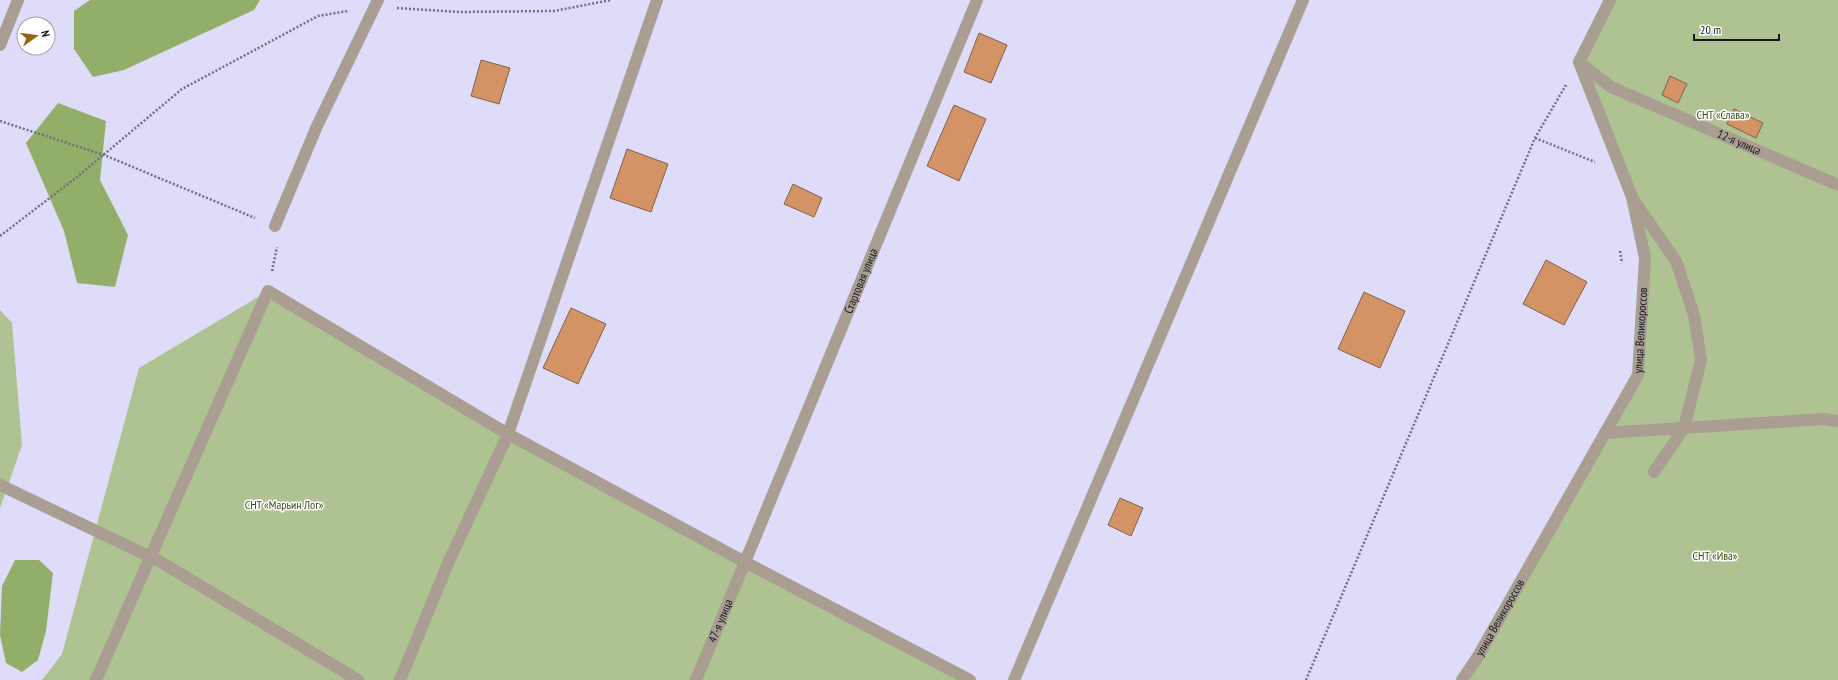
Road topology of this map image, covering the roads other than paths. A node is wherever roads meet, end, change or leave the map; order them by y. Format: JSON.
{"nodes":[{"id":1,"x":18,"y":0,"type":"edge"},
{"id":2,"x":657,"y":0,"type":"edge"},
{"id":3,"x":976,"y":0,"type":"edge"},
{"id":4,"x":1303,"y":0,"type":"edge"},
{"id":5,"x":1610,"y":0,"type":"edge"},
{"id":6,"x":377,"y":4,"type":"edge"},
{"id":7,"x":0,"y":45,"type":"edge"},
{"id":8,"x":1579,"y":62,"type":"junction"},
{"id":9,"x":1838,"y":185,"type":"edge"},
{"id":10,"x":1632,"y":197,"type":"junction"},
{"id":11,"x":275,"y":226,"type":"road end"},
{"id":12,"x":1838,"y":421,"type":"edge"},
{"id":13,"x":1684,"y":428,"type":"junction"},
{"id":14,"x":1605,"y":433,"type":"junction"},
{"id":15,"x":508,"y":434,"type":"junction"},
{"id":16,"x":1654,"y":472,"type":"dead end"},
{"id":17,"x":0,"y":485,"type":"edge"},
{"id":18,"x":150,"y":557,"type":"junction"},
{"id":19,"x":745,"y":562,"type":"junction"},
{"id":20,"x":96,"y":680,"type":"edge"},
{"id":21,"x":358,"y":680,"type":"edge"},
{"id":22,"x":400,"y":680,"type":"edge"},
{"id":23,"x":696,"y":680,"type":"edge"},
{"id":24,"x":970,"y":680,"type":"edge"},
{"id":25,"x":1014,"y":680,"type":"edge"},
{"id":26,"x":1462,"y":680,"type":"edge"}],
"edges":[{"from":1,"to":7,"type":"street"},
{"from":2,"to":15,"type":"street"},
{"from":3,"to":19,"type":"street","name":"Стартовая улица"},
{"from":4,"to":25,"type":"street"},
{"from":5,"to":8,"type":"street"},
{"from":6,"to":11,"type":"street"},
{"from":8,"to":9,"type":"street","name":"12-я улица"},
{"from":8,"to":10,"type":"street","name":"улица Великороссов"},
{"from":10,"to":13,"type":"street"},
{"from":10,"to":14,"type":"street","name":"улица Великороссов"},
{"from":12,"to":13,"type":"street"},
{"from":13,"to":14,"type":"street"},
{"from":13,"to":16,"type":"street"},
{"from":14,"to":26,"type":"street","name":"улица Великороссов"},
{"from":15,"to":18,"type":"street"},
{"from":15,"to":19,"type":"street"},
{"from":15,"to":22,"type":"street"},
{"from":17,"to":18,"type":"street"},
{"from":18,"to":20,"type":"street"},
{"from":18,"to":21,"type":"street"},
{"from":19,"to":23,"type":"street","name":"47-я улица"},
{"from":19,"to":24,"type":"street"}]}
